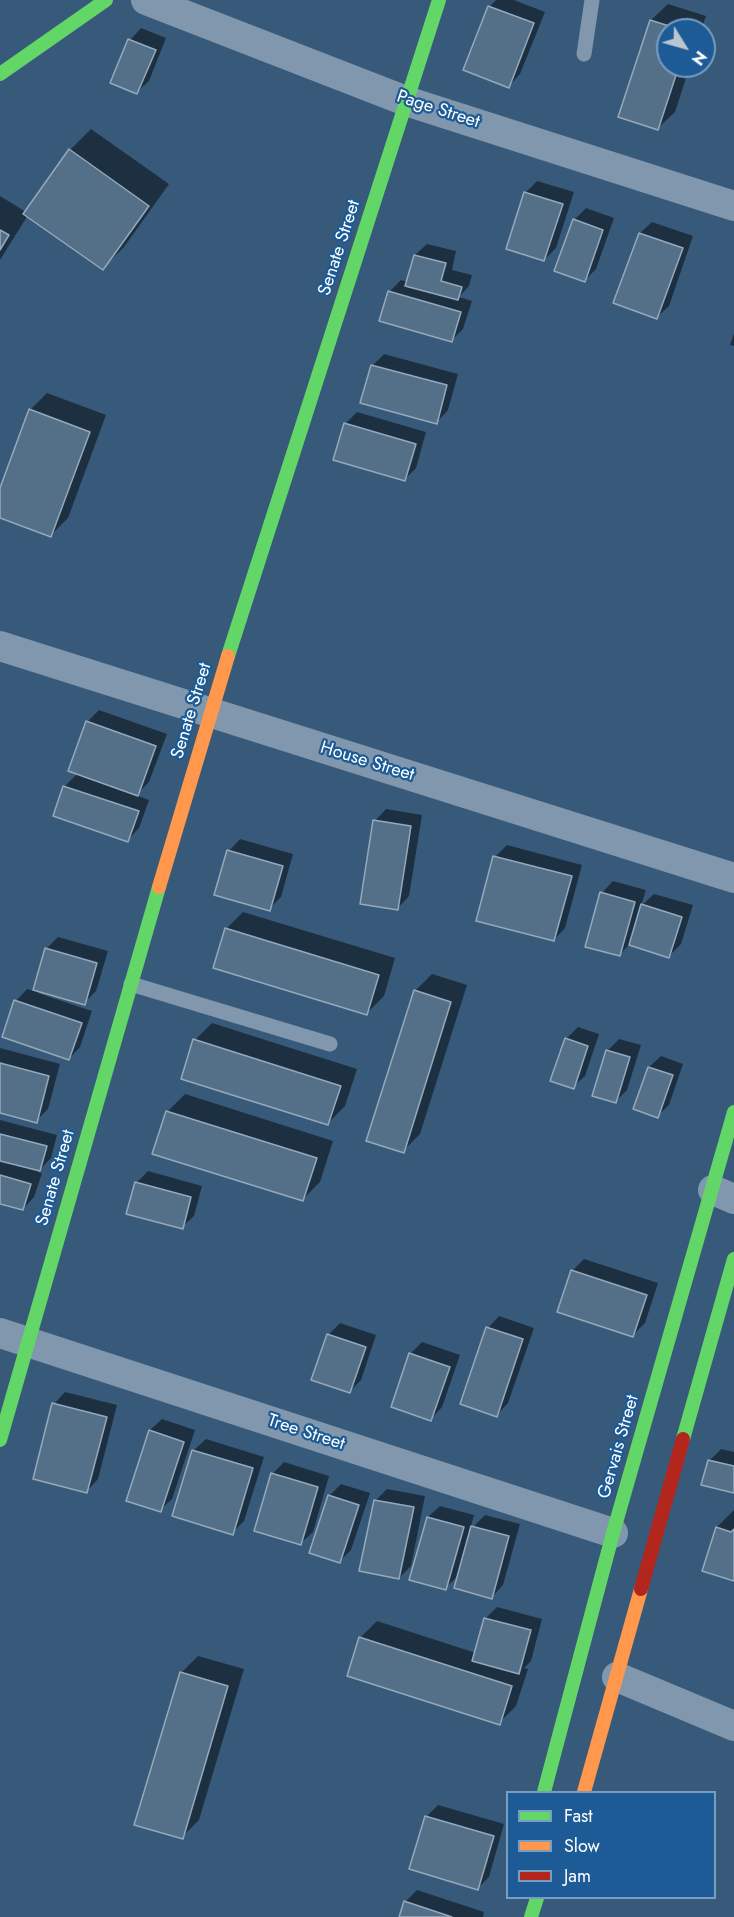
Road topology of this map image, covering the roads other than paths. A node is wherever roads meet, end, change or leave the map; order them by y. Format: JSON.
{"nodes":[{"id":1,"x":106,"y":0,"type":"edge"},
{"id":2,"x":146,"y":0,"type":"edge"},
{"id":3,"x":439,"y":0,"type":"edge"},
{"id":4,"x":592,"y":0,"type":"edge"},
{"id":5,"x":584,"y":54,"type":"dead end"},
{"id":6,"x":0,"y":74,"type":"edge"},
{"id":7,"x":406,"y":101,"type":"junction"},
{"id":8,"x":734,"y":206,"type":"edge"},
{"id":9,"x":0,"y":646,"type":"edge"},
{"id":10,"x":209,"y":713,"type":"junction"},
{"id":11,"x":734,"y":878,"type":"edge"},
{"id":12,"x":131,"y":984,"type":"junction"},
{"id":13,"x":330,"y":1044,"type":"dead end"},
{"id":14,"x":734,"y":1112,"type":"edge"},
{"id":15,"x":723,"y":1195,"type":"edge"},
{"id":16,"x":734,"y":1259,"type":"edge"},
{"id":17,"x":0,"y":1333,"type":"edge"},
{"id":18,"x":28,"y":1342,"type":"junction"},
{"id":19,"x":0,"y":1440,"type":"edge"},
{"id":20,"x":613,"y":1533,"type":"junction"},
{"id":21,"x":617,"y":1677,"type":"junction"},
{"id":22,"x":734,"y":1725,"type":"edge"},
{"id":23,"x":544,"y":1791,"type":"edge"},
{"id":24,"x":584,"y":1791,"type":"edge"},
{"id":25,"x":537,"y":1899,"type":"edge"},
{"id":26,"x":531,"y":1917,"type":"edge"}],
"edges":[{"from":1,"to":6,"type":"street"},
{"from":2,"to":7,"type":"street","name":"Page Street"},
{"from":3,"to":7,"type":"street","name":"Senate Street"},
{"from":4,"to":5,"type":"lane"},
{"from":7,"to":8,"type":"street","name":"Page Street"},
{"from":7,"to":10,"type":"street","name":"Senate Street"},
{"from":9,"to":10,"type":"street","name":"House Street"},
{"from":10,"to":11,"type":"street","name":"House Street"},
{"from":10,"to":12,"type":"street","name":"Senate Street"},
{"from":12,"to":13,"type":"lane"},
{"from":12,"to":18,"type":"street","name":"Senate Street"},
{"from":14,"to":15,"type":"street","name":"Gervais Street"},
{"from":15,"to":20,"type":"street","name":"Gervais Street"},
{"from":16,"to":21,"type":"street"},
{"from":17,"to":18,"type":"street","name":"Tree Street"},
{"from":18,"to":19,"type":"street","name":"Senate Street"},
{"from":18,"to":20,"type":"street","name":"Tree Street"},
{"from":20,"to":23,"type":"street","name":"Gervais Street"},
{"from":21,"to":22,"type":"street"},
{"from":21,"to":24,"type":"street"},
{"from":25,"to":26,"type":"street"}]}
